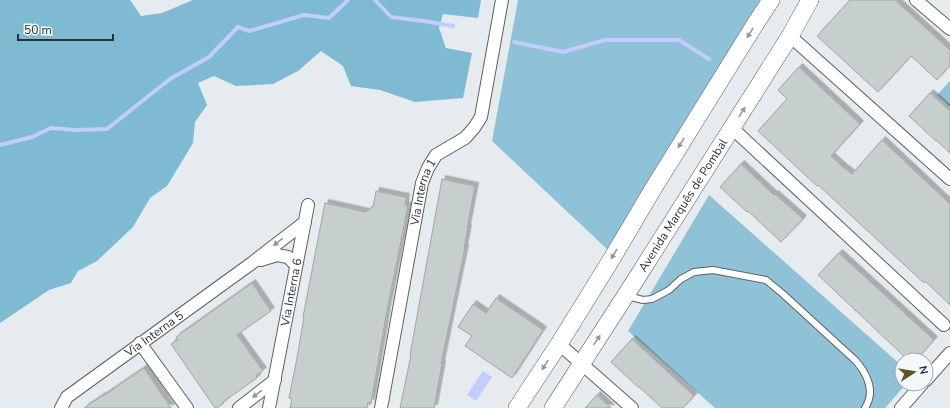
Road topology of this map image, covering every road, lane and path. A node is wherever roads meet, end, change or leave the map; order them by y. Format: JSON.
{"nodes":[{"id":1,"x":502,"y":0,"type":"edge"},
{"id":2,"x":771,"y":0,"type":"edge"},
{"id":3,"x":810,"y":0,"type":"edge"},
{"id":4,"x":916,"y":0,"type":"edge"},
{"id":5,"x":950,"y":29,"type":"edge"},
{"id":6,"x":790,"y":36,"type":"junction"},
{"id":7,"x":732,"y":128,"type":"junction"},
{"id":8,"x":950,"y":179,"type":"edge"},
{"id":9,"x":308,"y":205,"type":"dead end"},
{"id":10,"x":305,"y":222,"type":"junction"},
{"id":11,"x":252,"y":263,"type":"junction"},
{"id":12,"x":296,"y":264,"type":"junction"},
{"id":13,"x":625,"y":296,"type":"junction"},
{"id":14,"x":944,"y":325,"type":"dead end"},
{"id":15,"x":140,"y":343,"type":"junction"},
{"id":16,"x":559,"y":344,"type":"junction"},
{"id":17,"x":950,"y":352,"type":"edge"},
{"id":18,"x":582,"y":363,"type":"junction"},
{"id":19,"x":934,"y":371,"type":"edge"},
{"id":20,"x":275,"y":380,"type":"junction"},
{"id":21,"x":915,"y":392,"type":"edge"},
{"id":22,"x":868,"y":407,"type":"edge"},
{"id":23,"x":62,"y":408,"type":"edge"},
{"id":24,"x":187,"y":408,"type":"edge"},
{"id":25,"x":238,"y":408,"type":"edge"},
{"id":26,"x":269,"y":408,"type":"edge"},
{"id":27,"x":381,"y":408,"type":"edge"},
{"id":28,"x":517,"y":408,"type":"edge"},
{"id":29,"x":553,"y":408,"type":"edge"},
{"id":30,"x":632,"y":408,"type":"edge"},
{"id":31,"x":901,"y":408,"type":"edge"}],
"edges":[{"from":1,"to":27,"type":"street","name":"Via Interna 1"},
{"from":2,"to":16,"type":"main road","one_way":true},
{"from":3,"to":6,"type":"main road","name":"Avenida Marquês de Pombal"},
{"from":4,"to":5,"type":"street"},
{"from":7,"to":6,"type":"main road","name":"Avenida Marquês de Pombal","one_way":true},
{"from":6,"to":8,"type":"street"},
{"from":7,"to":13,"type":"main road","name":"Avenida Marquês de Pombal"},
{"from":7,"to":14,"type":"street"},
{"from":9,"to":10,"type":"street","name":"Via Interna 6"},
{"from":10,"to":11,"type":"street","name":"Via Interna 5","one_way":true},
{"from":10,"to":12,"type":"street","name":"Via Interna 6"},
{"from":11,"to":12,"type":"street","name":"Via Interna 5"},
{"from":11,"to":15,"type":"street","name":"Via Interna 5"},
{"from":12,"to":20,"type":"street","name":"Via Interna 6"},
{"from":18,"to":13,"type":"main road","name":"Avenida Marquês de Pombal","one_way":true},
{"from":13,"to":22,"type":"lane"},
{"from":15,"to":23,"type":"street","name":"Via Interna 5"},
{"from":15,"to":24,"type":"street"},
{"from":16,"to":18,"type":"street"},
{"from":16,"to":28,"type":"main road","one_way":true},
{"from":17,"to":19,"type":"street"},
{"from":18,"to":29,"type":"main road","name":"Avenida Marquês de Pombal"},
{"from":18,"to":30,"type":"street"},
{"from":20,"to":25,"type":"street","one_way":true},
{"from":20,"to":26,"type":"street","name":"Via Interna 6"},
{"from":21,"to":31,"type":"street"}]}
